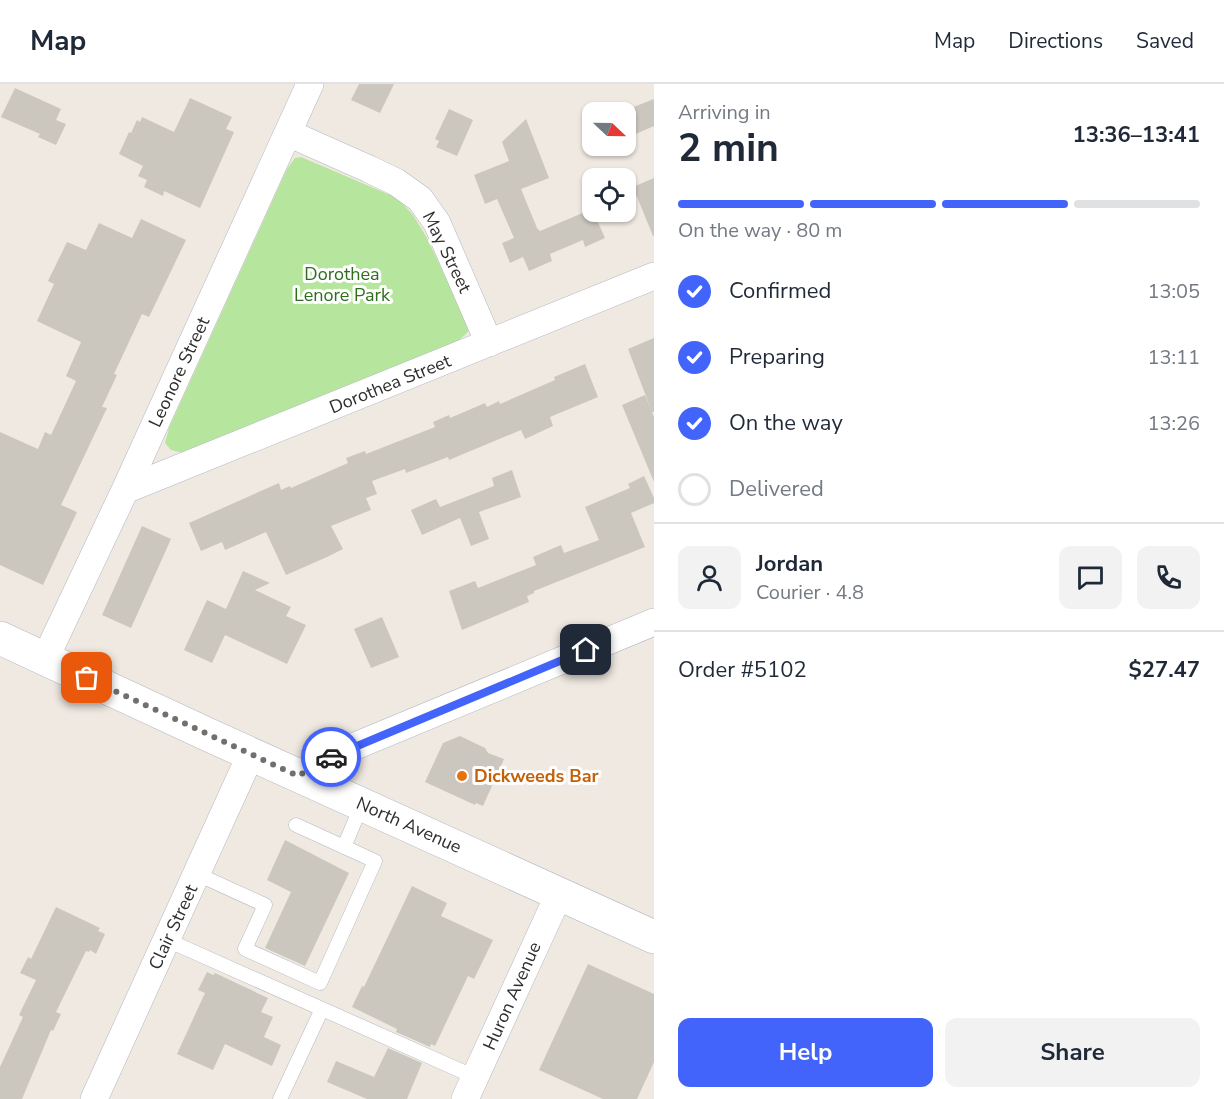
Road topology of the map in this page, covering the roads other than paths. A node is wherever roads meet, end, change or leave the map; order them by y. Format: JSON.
{"nodes":[{"id":1,"x":310,"y":84,"type":"edge"},
{"id":2,"x":288,"y":133,"type":"junction"},
{"id":3,"x":654,"y":276,"type":"edge"},
{"id":4,"x":489,"y":344,"type":"junction"},
{"id":5,"x":125,"y":490,"type":"junction"},
{"id":6,"x":654,"y":622,"type":"edge"},
{"id":7,"x":0,"y":638,"type":"edge"},
{"id":8,"x":45,"y":659,"type":"junction"},
{"id":9,"x":251,"y":754,"type":"junction"},
{"id":10,"x":298,"y":776,"type":"junction"},
{"id":11,"x":362,"y":804,"type":"junction"},
{"id":12,"x":296,"y":825,"type":"dead end"},
{"id":13,"x":344,"y":847,"type":"junction"},
{"id":14,"x":197,"y":874,"type":"junction"},
{"id":15,"x":560,"y":892,"type":"junction"},
{"id":16,"x":654,"y":936,"type":"edge"},
{"id":17,"x":167,"y":940,"type":"junction"},
{"id":18,"x":322,"y":1009,"type":"junction"},
{"id":19,"x":470,"y":1088,"type":"edge"},
{"id":20,"x":94,"y":1099,"type":"edge"},
{"id":21,"x":280,"y":1099,"type":"edge"}],
"edges":[{"from":1,"to":2,"type":"street","name":"Leonore Street"},
{"from":2,"to":4,"type":"street","name":"May Street"},
{"from":2,"to":5,"type":"street","name":"Leonore Street"},
{"from":3,"to":4,"type":"street","name":"Dorothea Street"},
{"from":4,"to":5,"type":"street","name":"Dorothea Street"},
{"from":5,"to":8,"type":"street","name":"Leonore Street"},
{"from":6,"to":10,"type":"street"},
{"from":7,"to":8,"type":"main road","name":"North Avenue"},
{"from":8,"to":9,"type":"main road","name":"North Avenue"},
{"from":9,"to":10,"type":"main road","name":"North Avenue"},
{"from":9,"to":14,"type":"street","name":"Clair Street"},
{"from":10,"to":11,"type":"main road","name":"North Avenue"},
{"from":11,"to":13,"type":"lane"},
{"from":11,"to":15,"type":"main road","name":"North Avenue"},
{"from":12,"to":13,"type":"lane"},
{"from":13,"to":14,"type":"lane"},
{"from":14,"to":17,"type":"street","name":"Clair Street"},
{"from":15,"to":16,"type":"main road","name":"North Avenue"},
{"from":15,"to":19,"type":"street","name":"Huron Avenue"},
{"from":17,"to":18,"type":"lane"},
{"from":17,"to":20,"type":"street","name":"Clair Street"},
{"from":18,"to":19,"type":"lane"},
{"from":18,"to":21,"type":"lane"}]}
